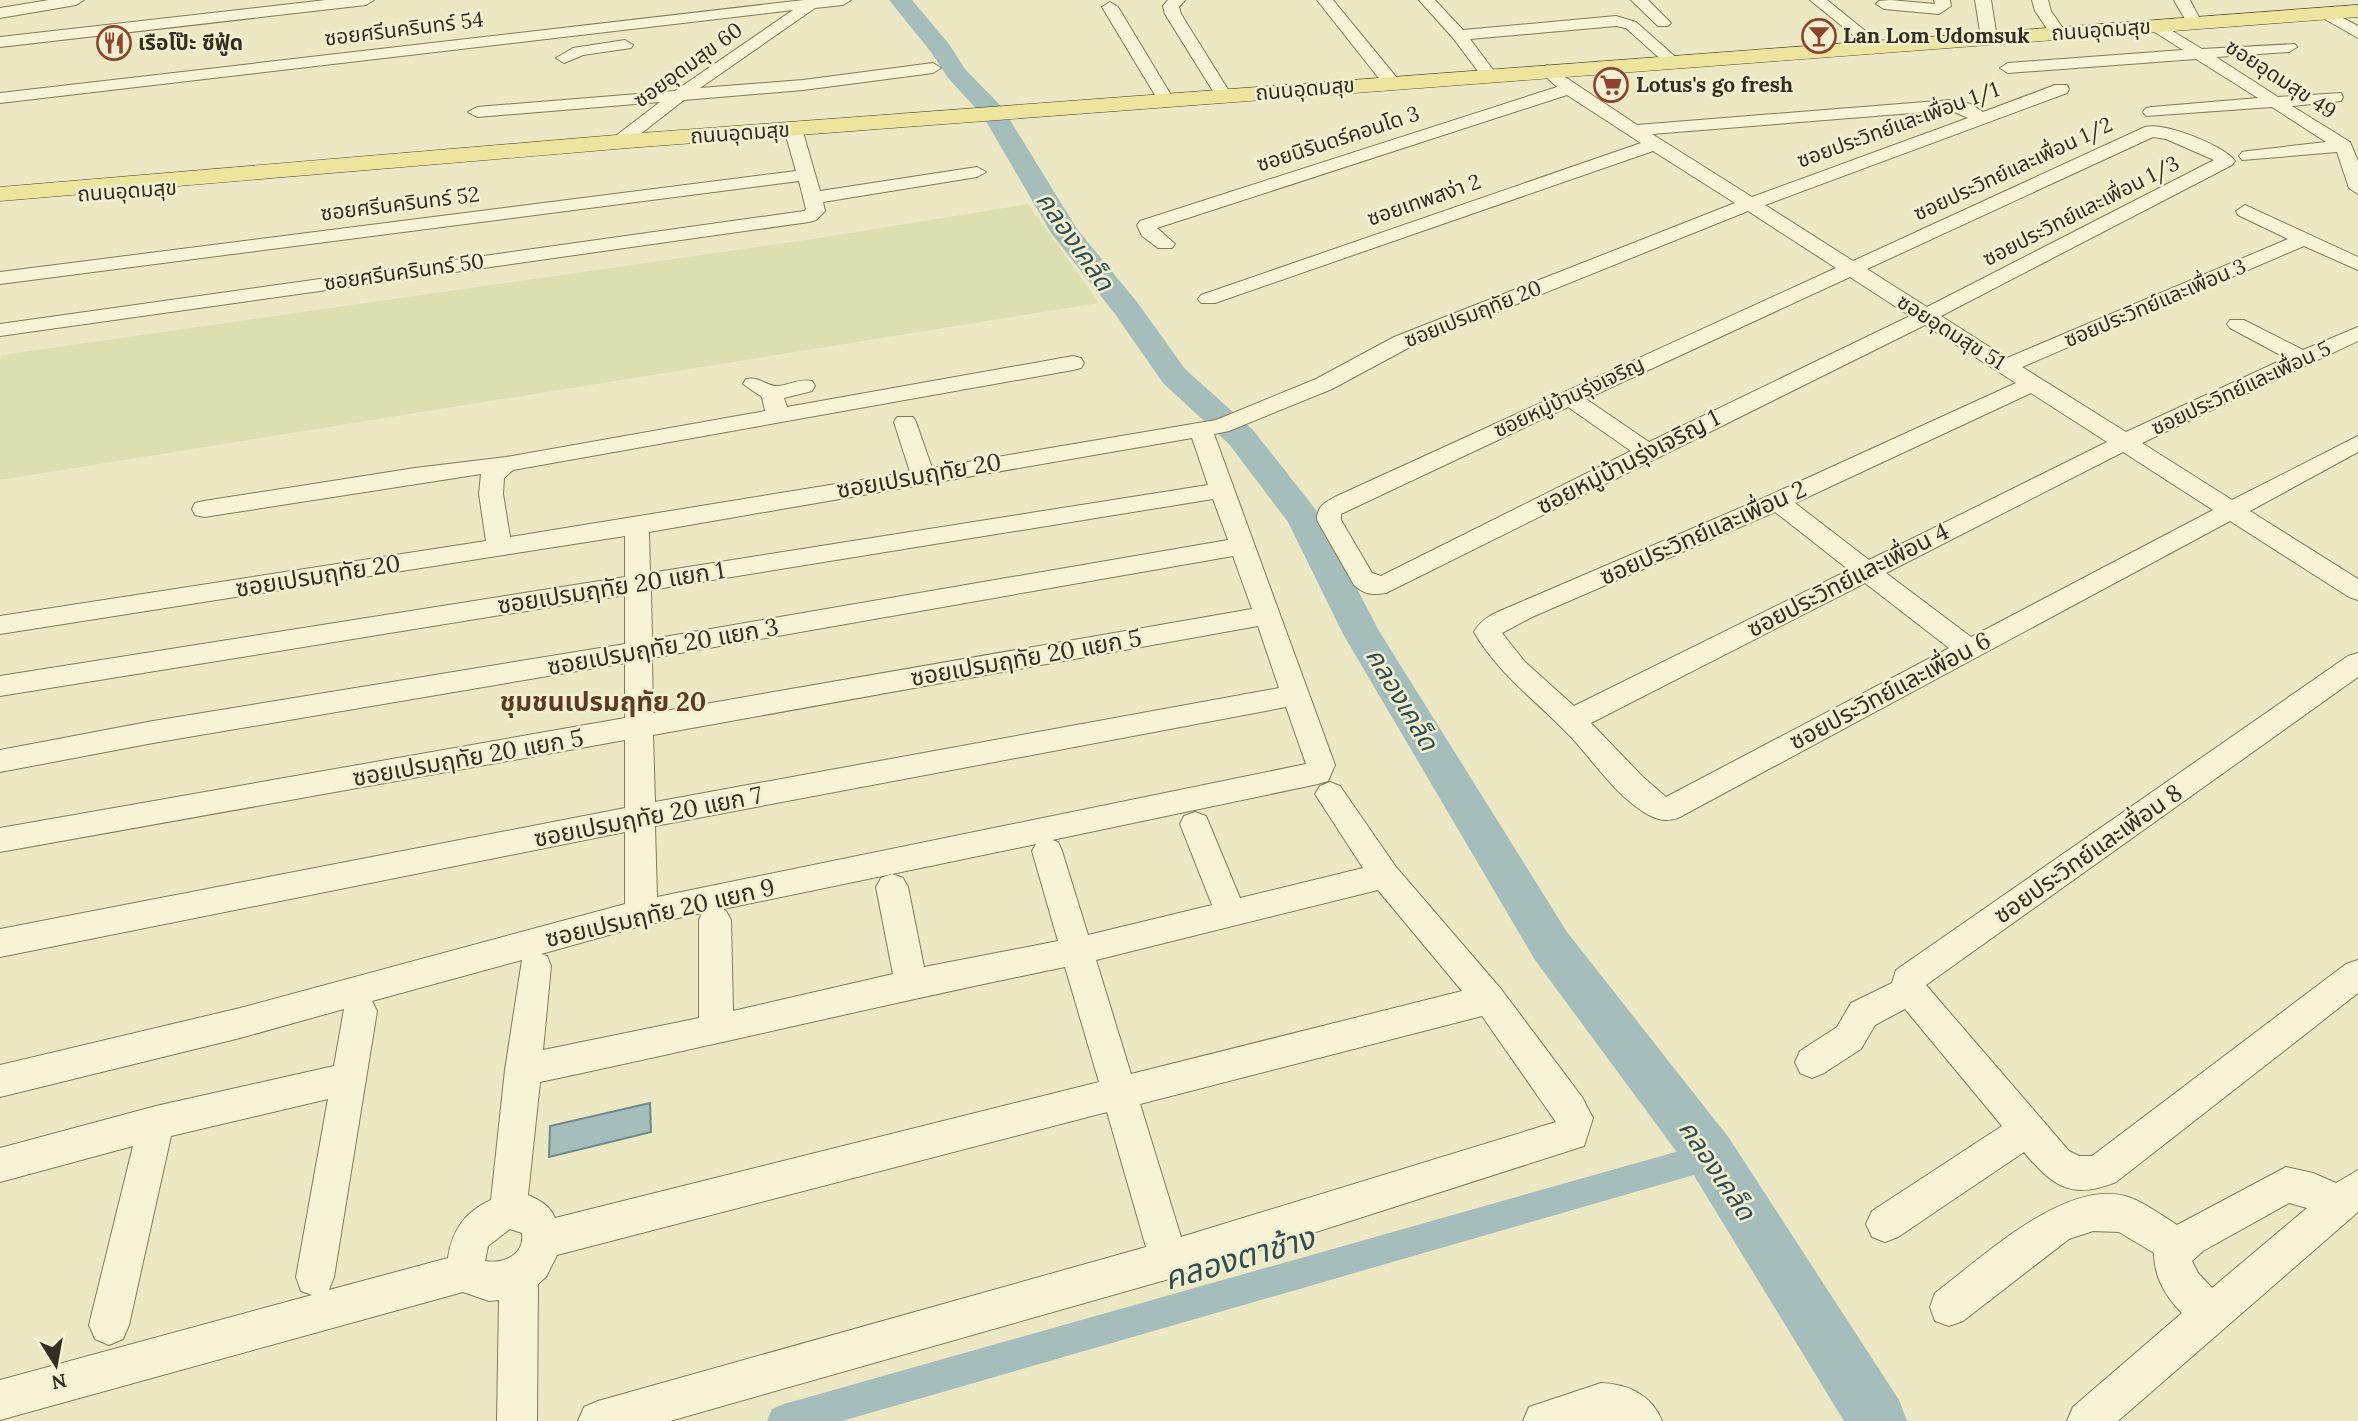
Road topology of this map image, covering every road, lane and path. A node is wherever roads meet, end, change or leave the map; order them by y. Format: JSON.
{"nodes":[{"id":1,"x":76,"y":0,"type":"edge"},
{"id":2,"x":366,"y":0,"type":"edge"},
{"id":3,"x":843,"y":0,"type":"edge"},
{"id":4,"x":1177,"y":0,"type":"edge"},
{"id":5,"x":1325,"y":0,"type":"edge"},
{"id":6,"x":1427,"y":0,"type":"edge"},
{"id":7,"x":1639,"y":0,"type":"edge"},
{"id":8,"x":1818,"y":0,"type":"edge"},
{"id":9,"x":1942,"y":0,"type":"edge"},
{"id":10,"x":1983,"y":0,"type":"edge"},
{"id":11,"x":2040,"y":0,"type":"edge"},
{"id":12,"x":2182,"y":0,"type":"edge"},
{"id":13,"x":814,"y":2,"type":"edge"},
{"id":14,"x":1110,"y":6,"type":"dead end"},
{"id":15,"x":2343,"y":9,"type":"edge"},
{"id":16,"x":0,"y":13,"type":"edge"},
{"id":17,"x":1663,"y":23,"type":"dead end"},
{"id":18,"x":2194,"y":23,"type":"junction"},
{"id":19,"x":1884,"y":24,"type":"edge"},
{"id":20,"x":2156,"y":26,"type":"junction"},
{"id":21,"x":777,"y":28,"type":"junction"},
{"id":22,"x":740,"y":32,"type":"dead end"},
{"id":23,"x":2058,"y":33,"type":"junction"},
{"id":24,"x":2358,"y":33,"type":"edge"},
{"id":25,"x":1459,"y":35,"type":"junction"},
{"id":26,"x":1989,"y":38,"type":"junction"},
{"id":27,"x":0,"y":42,"type":"edge"},
{"id":28,"x":641,"y":43,"type":"dead end"},
{"id":29,"x":2289,"y":47,"type":"dead end"},
{"id":30,"x":2200,"y":54,"type":"junction"},
{"id":31,"x":564,"y":58,"type":"dead end"},
{"id":32,"x":1672,"y":61,"type":"junction"},
{"id":33,"x":933,"y":68,"type":"dead end"},
{"id":34,"x":2008,"y":68,"type":"dead end"},
{"id":35,"x":1547,"y":70,"type":"junction"},
{"id":36,"x":1489,"y":75,"type":"junction"},
{"id":37,"x":1391,"y":82,"type":"junction"},
{"id":38,"x":694,"y":86,"type":"junction"},
{"id":39,"x":1569,"y":89,"type":"junction"},
{"id":40,"x":2061,"y":89,"type":"dead end"},
{"id":41,"x":1224,"y":96,"type":"junction"},
{"id":42,"x":678,"y":97,"type":"junction"},
{"id":43,"x":2335,"y":97,"type":"dead end"},
{"id":44,"x":0,"y":98,"type":"edge"},
{"id":45,"x":1166,"y":100,"type":"junction"},
{"id":46,"x":2276,"y":103,"type":"junction"},
{"id":47,"x":2152,"y":112,"type":"dead end"},
{"id":48,"x":1980,"y":118,"type":"junction"},
{"id":49,"x":793,"y":129,"type":"junction"},
{"id":50,"x":1633,"y":130,"type":"junction"},
{"id":51,"x":620,"y":142,"type":"junction"},
{"id":52,"x":1655,"y":144,"type":"junction"},
{"id":53,"x":2195,"y":145,"type":"joint"},
{"id":54,"x":2344,"y":146,"type":"junction"},
{"id":55,"x":2248,"y":156,"type":"dead end"},
{"id":56,"x":977,"y":172,"type":"dead end"},
{"id":57,"x":253,"y":175,"type":"junction"},
{"id":58,"x":806,"y":175,"type":"junction"},
{"id":59,"x":0,"y":186,"type":"edge"},
{"id":60,"x":2358,"y":188,"type":"edge"},
{"id":61,"x":0,"y":194,"type":"edge"},
{"id":62,"x":0,"y":200,"type":"edge"},
{"id":63,"x":1749,"y":204,"type":"junction"},
{"id":64,"x":811,"y":207,"type":"junction"},
{"id":65,"x":2245,"y":211,"type":"dead end"},
{"id":66,"x":2304,"y":239,"type":"junction"},
{"id":67,"x":1164,"y":244,"type":"dead end"},
{"id":68,"x":2358,"y":264,"type":"edge"},
{"id":69,"x":1851,"y":268,"type":"junction"},
{"id":70,"x":2,"y":281,"type":"edge"},
{"id":71,"x":1208,"y":299,"type":"dead end"},
{"id":72,"x":1926,"y":316,"type":"junction"},
{"id":73,"x":2237,"y":324,"type":"dead end"},
{"id":74,"x":0,"y":330,"type":"edge"},
{"id":75,"x":2358,"y":333,"type":"edge"},
{"id":76,"x":2305,"y":360,"type":"junction"},
{"id":77,"x":1073,"y":363,"type":"dead end"},
{"id":78,"x":2006,"y":367,"type":"junction"},
{"id":79,"x":2032,"y":384,"type":"junction"},
{"id":80,"x":804,"y":386,"type":"dead end"},
{"id":81,"x":1568,"y":397,"type":"junction"},
{"id":82,"x":778,"y":417,"type":"junction"},
{"id":83,"x":905,"y":422,"type":"dead end"},
{"id":84,"x":1220,"y":425,"type":"junction"},
{"id":85,"x":2124,"y":442,"type":"junction"},
{"id":86,"x":2358,"y":443,"type":"edge"},
{"id":87,"x":1648,"y":452,"type":"junction"},
{"id":88,"x":506,"y":464,"type":"junction"},
{"id":89,"x":923,"y":475,"type":"junction"},
{"id":90,"x":1222,"y":490,"type":"junction"},
{"id":91,"x":1777,"y":502,"type":"junction"},
{"id":92,"x":204,"y":509,"type":"dead end"},
{"id":93,"x":2229,"y":509,"type":"junction"},
{"id":94,"x":637,"y":526,"type":"junction"},
{"id":95,"x":1242,"y":546,"type":"junction"},
{"id":96,"x":499,"y":547,"type":"junction"},
{"id":97,"x":1346,"y":549,"type":"joint"},
{"id":98,"x":1867,"y":571,"type":"junction"},
{"id":99,"x":638,"y":583,"type":"junction"},
{"id":100,"x":2357,"y":589,"type":"edge"},
{"id":101,"x":1267,"y":615,"type":"junction"},
{"id":102,"x":0,"y":625,"type":"edge"},
{"id":103,"x":1968,"y":649,"type":"junction"},
{"id":104,"x":638,"y":651,"type":"junction"},
{"id":105,"x":2358,"y":663,"type":"edge"},
{"id":106,"x":0,"y":687,"type":"edge"},
{"id":107,"x":1296,"y":695,"type":"junction"},
{"id":108,"x":1572,"y":720,"type":"junction"},
{"id":109,"x":639,"y":728,"type":"junction"},
{"id":110,"x":0,"y":761,"type":"edge"},
{"id":111,"x":1326,"y":780,"type":"junction"},
{"id":112,"x":640,"y":817,"type":"junction"},
{"id":113,"x":1195,"y":824,"type":"dead end"},
{"id":114,"x":0,"y":840,"type":"edge"},
{"id":115,"x":1047,"y":851,"type":"dead end"},
{"id":116,"x":1385,"y":876,"type":"junction"},
{"id":117,"x":892,"y":887,"type":"dead end"},
{"id":118,"x":641,"y":913,"type":"junction"},
{"id":119,"x":1231,"y":914,"type":"junction"},
{"id":120,"x":715,"y":920,"type":"dead end"},
{"id":121,"x":0,"y":943,"type":"edge"},
{"id":122,"x":1078,"y":951,"type":"junction"},
{"id":123,"x":535,"y":966,"type":"dead end"},
{"id":124,"x":2358,"y":974,"type":"edge"},
{"id":125,"x":911,"y":984,"type":"junction"},
{"id":126,"x":1910,"y":990,"type":"junction"},
{"id":127,"x":1489,"y":999,"type":"junction"},
{"id":128,"x":359,"y":1011,"type":"dead end"},
{"id":129,"x":716,"y":1030,"type":"junction"},
{"id":130,"x":1812,"y":1062,"type":"dead end"},
{"id":131,"x":522,"y":1070,"type":"junction"},
{"id":132,"x":349,"y":1078,"type":"junction"},
{"id":133,"x":0,"y":1081,"type":"edge"},
{"id":134,"x":1120,"y":1095,"type":"junction"},
{"id":135,"x":156,"y":1124,"type":"junction"},
{"id":136,"x":2028,"y":1129,"type":"junction"},
{"id":137,"x":0,"y":1165,"type":"edge"},
{"id":138,"x":2348,"y":1196,"type":"edge"},
{"id":139,"x":508,"y":1211,"type":"junction"},
{"id":140,"x":1885,"y":1224,"type":"dead end"},
{"id":141,"x":542,"y":1240,"type":"junction"},
{"id":142,"x":2179,"y":1247,"type":"junction"},
{"id":143,"x":1169,"y":1260,"type":"junction"},
{"id":144,"x":466,"y":1272,"type":"junction"},
{"id":145,"x":519,"y":1276,"type":"junction"},
{"id":146,"x":315,"y":1277,"type":"dead end"},
{"id":147,"x":1949,"y":1307,"type":"dead end"},
{"id":148,"x":2211,"y":1314,"type":"junction"},
{"id":149,"x":109,"y":1325,"type":"dead end"},
{"id":150,"x":0,"y":1400,"type":"edge"},
{"id":151,"x":517,"y":1421,"type":"edge"},
{"id":152,"x":598,"y":1421,"type":"edge"},
{"id":153,"x":1543,"y":1421,"type":"edge"},
{"id":154,"x":1642,"y":1421,"type":"edge"},
{"id":155,"x":2087,"y":1421,"type":"edge"}],
"edges":[{"from":1,"to":16,"type":"street"},
{"from":2,"to":27,"type":"street"},
{"from":3,"to":13,"type":"street","name":"ซอยศรีนครินทร์ 54"},
{"from":4,"to":41,"type":"street"},
{"from":5,"to":37,"type":"street"},
{"from":6,"to":25,"type":"street"},
{"from":7,"to":17,"type":"street"},
{"from":8,"to":19,"type":"street"},
{"from":9,"to":19,"type":"street"},
{"from":10,"to":26,"type":"street"},
{"from":11,"to":23,"type":"street"},
{"from":12,"to":18,"type":"street"},
{"from":13,"to":21,"type":"street","name":"ซอยอุดมสุข 60"},
{"from":13,"to":44,"type":"street","name":"ซอยศรีนครินทร์ 54"},
{"from":14,"to":45,"type":"street"},
{"from":15,"to":18,"type":"main road","name":"ถนนอุดมสุข"},
{"from":15,"to":24,"type":"street"},
{"from":18,"to":20,"type":"main road","name":"ถนนอุดมสุข"},
{"from":19,"to":26,"type":"main road","name":"ถนนอุดมสุข"},
{"from":19,"to":32,"type":"main road","name":"ถนนอุดมสุข"},
{"from":20,"to":23,"type":"main road","name":"ถนนอุดมสุข"},
{"from":20,"to":30,"type":"street","name":"ซอยอุดมสุข 49"},
{"from":21,"to":22,"type":"street"},
{"from":21,"to":38,"type":"street","name":"ซอยอุดมสุข 60"},
{"from":23,"to":26,"type":"main road","name":"ถนนอุดมสุข"},
{"from":25,"to":32,"type":"street"},
{"from":25,"to":36,"type":"street"},
{"from":28,"to":31,"type":"street"},
{"from":29,"to":30,"type":"street"},
{"from":30,"to":34,"type":"street"},
{"from":30,"to":46,"type":"street","name":"ซอยอุดมสุข 49"},
{"from":32,"to":35,"type":"main road","name":"ถนนอุดมสุข"},
{"from":33,"to":42,"type":"street"},
{"from":35,"to":36,"type":"main road","name":"ถนนอุดมสุข"},
{"from":35,"to":39,"type":"street","name":"ซอยอุดมสุข 51"},
{"from":36,"to":37,"type":"main road","name":"ถนนอุดมสุข"},
{"from":37,"to":41,"type":"main road","name":"ถนนอุดมสุข"},
{"from":38,"to":42,"type":"street","name":"ซอยอุดมสุข 60"},
{"from":38,"to":42,"type":"street"},
{"from":39,"to":50,"type":"street","name":"ซอยอุดมสุข 51"},
{"from":39,"to":67,"type":"street","name":"ซอยนิรันดร์คอนโด 3"},
{"from":40,"to":48,"type":"street","name":"ซอยประวิทย์และเพื่อน 1/1"},
{"from":41,"to":45,"type":"main road","name":"ถนนอุดมสุข"},
{"from":42,"to":51,"type":"street","name":"ซอยอุดมสุข 60"},
{"from":43,"to":46,"type":"street"},
{"from":45,"to":49,"type":"main road","name":"ถนนอุดมสุข"},
{"from":46,"to":47,"type":"street"},
{"from":46,"to":54,"type":"street","name":"ซอยอุดมสุข 49"},
{"from":48,"to":50,"type":"street"},
{"from":48,"to":63,"type":"street","name":"ซอยประวิทย์และเพื่อน 1/1"},
{"from":49,"to":51,"type":"main road","name":"ถนนอุดมสุข"},
{"from":49,"to":58,"type":"street"},
{"from":50,"to":52,"type":"street","name":"ซอยอุดมสุข 51"},
{"from":51,"to":57,"type":"main road","name":"ถนนอุดมสุข"},
{"from":52,"to":63,"type":"street","name":"ซอยอุดมสุข 51"},
{"from":52,"to":71,"type":"street","name":"ซอยเทพสง่า 2"},
{"from":53,"to":69,"type":"street","name":"ซอยประวิทย์และเพื่อน 1/2"},
{"from":53,"to":72,"type":"street","name":"ซอยประวิทย์และเพื่อน 1/3"},
{"from":54,"to":55,"type":"street"},
{"from":54,"to":60,"type":"street","name":"ซอยอุดมสุข 49"},
{"from":56,"to":64,"type":"street","name":"ซอยศรีนครินทร์ 50"},
{"from":57,"to":59,"type":"main road","name":"ถนนอุดมสุข"},
{"from":57,"to":61,"type":"main road","name":"ถนนอุดมสุข"},
{"from":57,"to":62,"type":"main road","name":"ถนนอุดมสุข"},
{"from":58,"to":64,"type":"street"},
{"from":58,"to":70,"type":"street","name":"ซอยศรีนครินทร์ 52"},
{"from":63,"to":69,"type":"street","name":"ซอยอุดมสุข 51"},
{"from":63,"to":84,"type":"street","name":"ซอยเปรมฤทัย 20"},
{"from":64,"to":74,"type":"street","name":"ซอยศรีนครินทร์ 50"},
{"from":65,"to":66,"type":"street"},
{"from":66,"to":68,"type":"street"},
{"from":66,"to":78,"type":"street","name":"ซอยประวิทย์และเพื่อน 3"},
{"from":69,"to":72,"type":"street","name":"ซอยอุดมสุข 51"},
{"from":69,"to":81,"type":"street","name":"ซอยหมู่บ้านรุ่งเจริญ"},
{"from":72,"to":78,"type":"street","name":"ซอยอุดมสุข 51"},
{"from":72,"to":87,"type":"street","name":"ซอยหมู่บ้านรุ่งเจริญ 1"},
{"from":73,"to":76,"type":"street"},
{"from":75,"to":76,"type":"street","name":"ซอยประวิทย์และเพื่อน 5"},
{"from":76,"to":85,"type":"street","name":"ซอยประวิทย์และเพื่อน 5"},
{"from":77,"to":82,"type":"street"},
{"from":78,"to":79,"type":"street","name":"ซอยอุดมสุข 51"},
{"from":79,"to":85,"type":"street","name":"ซอยอุดมสุข 51"},
{"from":79,"to":91,"type":"street","name":"ซอยประวิทย์และเพื่อน 2"},
{"from":80,"to":82,"type":"street"},
{"from":81,"to":87,"type":"street"},
{"from":81,"to":97,"type":"street","name":"ซอยหมู่บ้านรุ่งเจริญ"},
{"from":82,"to":88,"type":"street"},
{"from":83,"to":89,"type":"street"},
{"from":84,"to":89,"type":"street","name":"ซอยเปรมฤทัย 20"},
{"from":84,"to":90,"type":"street"},
{"from":85,"to":93,"type":"street","name":"ซอยอุดมสุข 51"},
{"from":85,"to":98,"type":"street","name":"ซอยประวิทย์และเพื่อน 4"},
{"from":86,"to":93,"type":"street","name":"ซอยประวิทย์และเพื่อน 6"},
{"from":87,"to":97,"type":"street","name":"ซอยหมู่บ้านรุ่งเจริญ 1"},
{"from":88,"to":92,"type":"street"},
{"from":88,"to":96,"type":"street"},
{"from":89,"to":94,"type":"street","name":"ซอยเปรมฤทัย 20"},
{"from":90,"to":95,"type":"street"},
{"from":90,"to":99,"type":"street","name":"ซอยเปรมฤทัย 20 แยก 1"},
{"from":91,"to":98,"type":"street"},
{"from":91,"to":108,"type":"street","name":"ซอยประวิทย์และเพื่อน 2"},
{"from":93,"to":100,"type":"street","name":"ซอยอุดมสุข 51"},
{"from":93,"to":103,"type":"street","name":"ซอยประวิทย์และเพื่อน 6"},
{"from":94,"to":96,"type":"street","name":"ซอยเปรมฤทัย 20"},
{"from":94,"to":99,"type":"street"},
{"from":95,"to":101,"type":"street"},
{"from":95,"to":104,"type":"street","name":"ซอยเปรมฤทัย 20 แยก 3"},
{"from":96,"to":102,"type":"street","name":"ซอยเปรมฤทัย 20"},
{"from":98,"to":103,"type":"street"},
{"from":98,"to":108,"type":"street","name":"ซอยประวิทย์และเพื่อน 4"},
{"from":99,"to":104,"type":"street"},
{"from":99,"to":106,"type":"street","name":"ซอยเปรมฤทัย 20 แยก 1"},
{"from":101,"to":107,"type":"street"},
{"from":101,"to":109,"type":"street","name":"ซอยเปรมฤทัย 20 แยก 5"},
{"from":103,"to":108,"type":"street","name":"ซอยประวิทย์และเพื่อน 6"},
{"from":104,"to":109,"type":"street"},
{"from":104,"to":110,"type":"street","name":"ซอยเปรมฤทัย 20 แยก 3"},
{"from":105,"to":126,"type":"street","name":"ซอยประวิทย์และเพื่อน 8"},
{"from":107,"to":111,"type":"street"},
{"from":107,"to":112,"type":"street","name":"ซอยเปรมฤทัย 20 แยก 7"},
{"from":109,"to":112,"type":"street"},
{"from":109,"to":114,"type":"street","name":"ซอยเปรมฤทัย 20 แยก 5"},
{"from":111,"to":116,"type":"street"},
{"from":111,"to":118,"type":"street","name":"ซอยเปรมฤทัย 20 แยก 9"},
{"from":112,"to":118,"type":"street"},
{"from":112,"to":121,"type":"street","name":"ซอยเปรมฤทัย 20 แยก 7"},
{"from":113,"to":119,"type":"street"},
{"from":115,"to":122,"type":"street"},
{"from":116,"to":119,"type":"street"},
{"from":116,"to":127,"type":"street"},
{"from":117,"to":125,"type":"street"},
{"from":118,"to":133,"type":"street","name":"ซอยเปรมฤทัย 20 แยก 9"},
{"from":119,"to":122,"type":"street"},
{"from":120,"to":129,"type":"street"},
{"from":122,"to":125,"type":"street"},
{"from":122,"to":134,"type":"street"},
{"from":123,"to":131,"type":"street"},
{"from":124,"to":136,"type":"street"},
{"from":125,"to":129,"type":"street"},
{"from":126,"to":130,"type":"street"},
{"from":126,"to":136,"type":"street"},
{"from":127,"to":134,"type":"street"},
{"from":127,"to":143,"type":"street"},
{"from":128,"to":132,"type":"street"},
{"from":129,"to":131,"type":"street"},
{"from":131,"to":139,"type":"street"},
{"from":132,"to":135,"type":"street"},
{"from":132,"to":146,"type":"street"},
{"from":134,"to":141,"type":"street"},
{"from":134,"to":143,"type":"street"},
{"from":135,"to":137,"type":"street"},
{"from":135,"to":149,"type":"street"},
{"from":136,"to":140,"type":"street"},
{"from":138,"to":142,"type":"street"},
{"from":138,"to":148,"type":"street"},
{"from":139,"to":141,"type":"street"},
{"from":139,"to":144,"type":"street"},
{"from":141,"to":145,"type":"street"},
{"from":142,"to":147,"type":"street"},
{"from":142,"to":148,"type":"street"},
{"from":143,"to":152,"type":"street"},
{"from":144,"to":145,"type":"street"},
{"from":144,"to":150,"type":"street"},
{"from":145,"to":151,"type":"street"},
{"from":148,"to":155,"type":"street"},
{"from":153,"to":154,"type":"street"}]}
